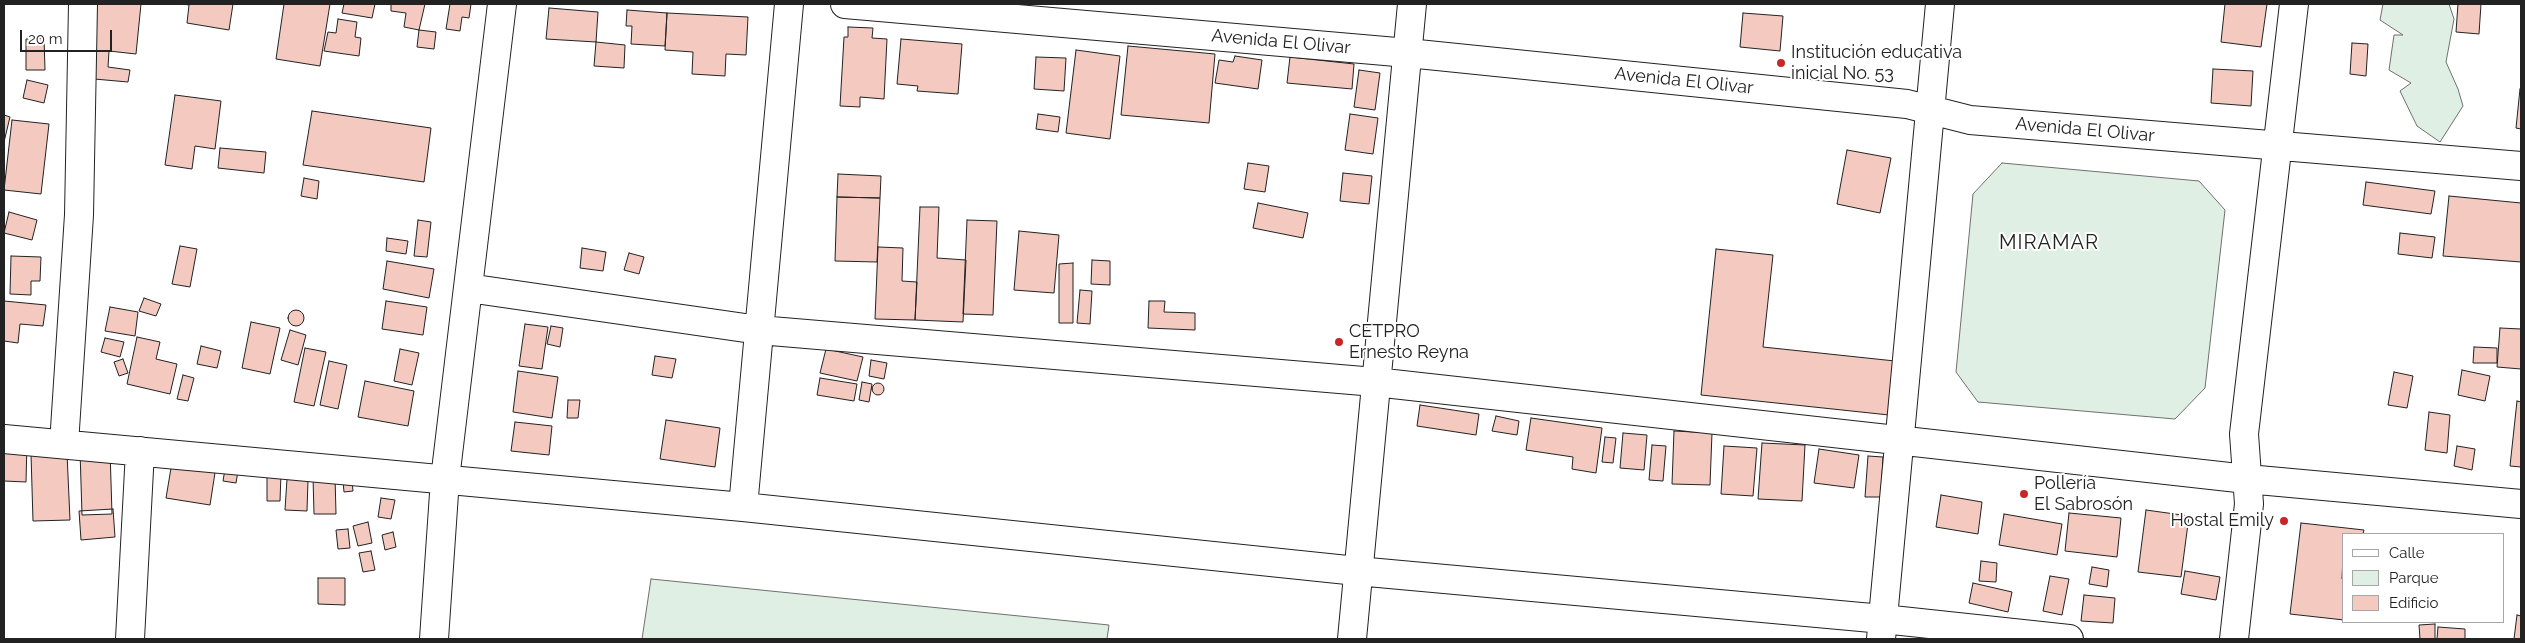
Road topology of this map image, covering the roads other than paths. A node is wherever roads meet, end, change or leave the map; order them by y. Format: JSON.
{"nodes":[{"id":1,"x":83,"y":4,"type":"edge"},
{"id":2,"x":502,"y":4,"type":"edge"},
{"id":3,"x":789,"y":4,"type":"edge"},
{"id":4,"x":845,"y":4,"type":"edge"},
{"id":5,"x":1412,"y":4,"type":"edge"},
{"id":6,"x":1940,"y":4,"type":"edge"},
{"id":7,"x":2294,"y":4,"type":"edge"},
{"id":8,"x":1408,"y":53,"type":"junction"},
{"id":9,"x":1930,"y":110,"type":"junction"},
{"id":10,"x":2278,"y":146,"type":"junction"},
{"id":11,"x":2521,"y":166,"type":"edge"},
{"id":12,"x":468,"y":288,"type":"junction"},
{"id":13,"x":759,"y":330,"type":"junction"},
{"id":14,"x":1375,"y":382,"type":"junction"},
{"id":15,"x":4,"y":439,"type":"edge"},
{"id":16,"x":1901,"y":440,"type":"junction"},
{"id":17,"x":64,"y":444,"type":"junction"},
{"id":18,"x":140,"y":451,"type":"junction"},
{"id":19,"x":445,"y":479,"type":"junction"},
{"id":20,"x":2247,"y":479,"type":"junction"},
{"id":21,"x":2521,"y":504,"type":"edge"},
{"id":22,"x":743,"y":507,"type":"junction"},
{"id":23,"x":1357,"y":570,"type":"junction"},
{"id":24,"x":1882,"y":629,"type":"edge"},
{"id":25,"x":130,"y":639,"type":"edge"},
{"id":26,"x":434,"y":639,"type":"edge"},
{"id":27,"x":1352,"y":639,"type":"edge"},
{"id":28,"x":2069,"y":639,"type":"edge"},
{"id":29,"x":2234,"y":639,"type":"edge"}],
"edges":[{"from":1,"to":17,"type":"street"},
{"from":2,"to":12,"type":"street"},
{"from":3,"to":13,"type":"street"},
{"from":4,"to":8,"type":"street","name":"Avenida El Olivar"},
{"from":5,"to":8,"type":"street"},
{"from":6,"to":9,"type":"street"},
{"from":7,"to":10,"type":"street"},
{"from":8,"to":9,"type":"street","name":"Avenida El Olivar"},
{"from":8,"to":14,"type":"street"},
{"from":9,"to":10,"type":"street","name":"Avenida El Olivar"},
{"from":9,"to":16,"type":"street"},
{"from":10,"to":11,"type":"street","name":"Avenida El Olivar"},
{"from":10,"to":20,"type":"street"},
{"from":12,"to":13,"type":"street"},
{"from":12,"to":19,"type":"street"},
{"from":13,"to":14,"type":"street"},
{"from":13,"to":22,"type":"street"},
{"from":14,"to":16,"type":"street"},
{"from":14,"to":23,"type":"street"},
{"from":15,"to":17,"type":"street"},
{"from":16,"to":20,"type":"street"},
{"from":16,"to":24,"type":"street"},
{"from":17,"to":18,"type":"street"},
{"from":18,"to":19,"type":"street"},
{"from":18,"to":25,"type":"street"},
{"from":19,"to":22,"type":"street"},
{"from":19,"to":26,"type":"street"},
{"from":20,"to":21,"type":"street"},
{"from":20,"to":29,"type":"street"},
{"from":22,"to":23,"type":"street"},
{"from":23,"to":24,"type":"street"},
{"from":23,"to":27,"type":"street"},
{"from":24,"to":28,"type":"street"}]}
